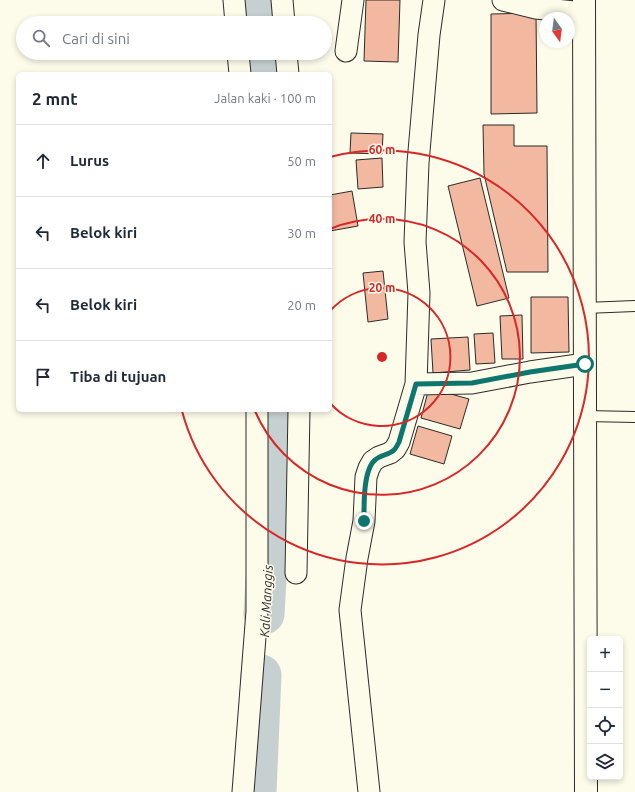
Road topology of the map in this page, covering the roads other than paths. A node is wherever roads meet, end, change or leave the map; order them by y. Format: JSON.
{"nodes":[{"id":1,"x":234,"y":0,"type":"edge"},
{"id":2,"x":282,"y":0,"type":"edge"},
{"id":3,"x":353,"y":0,"type":"edge"},
{"id":4,"x":434,"y":0,"type":"edge"},
{"id":5,"x":503,"y":0,"type":"edge"},
{"id":6,"x":584,"y":7,"type":"edge"},
{"id":7,"x":235,"y":16,"type":"edge"},
{"id":8,"x":283,"y":16,"type":"edge"},
{"id":9,"x":346,"y":51,"type":"dead end"},
{"id":10,"x":239,"y":60,"type":"edge"},
{"id":11,"x":287,"y":60,"type":"edge"},
{"id":12,"x":240,"y":72,"type":"edge"},
{"id":13,"x":288,"y":72,"type":"edge"},
{"id":14,"x":635,"y":306,"type":"edge"},
{"id":15,"x":585,"y":308,"type":"junction"},
{"id":16,"x":585,"y":364,"type":"junction"},
{"id":17,"x":416,"y":384,"type":"junction"},
{"id":18,"x":257,"y":412,"type":"edge"},
{"id":19,"x":300,"y":412,"type":"edge"},
{"id":20,"x":585,"y":416,"type":"junction"},
{"id":21,"x":635,"y":417,"type":"edge"},
{"id":22,"x":296,"y":573,"type":"dead end"},
{"id":23,"x":243,"y":792,"type":"edge"},
{"id":24,"x":369,"y":792,"type":"edge"},
{"id":25,"x":586,"y":792,"type":"edge"}],
"edges":[{"from":1,"to":7,"type":"street"},
{"from":2,"to":8,"type":"street"},
{"from":3,"to":9,"type":"street"},
{"from":4,"to":17,"type":"street"},
{"from":5,"to":6,"type":"street"},
{"from":6,"to":15,"type":"highway"},
{"from":10,"to":12,"type":"street"},
{"from":11,"to":13,"type":"street"},
{"from":14,"to":15,"type":"lane"},
{"from":15,"to":16,"type":"highway"},
{"from":16,"to":17,"type":"street"},
{"from":16,"to":20,"type":"highway"},
{"from":17,"to":24,"type":"street"},
{"from":18,"to":23,"type":"street"},
{"from":19,"to":22,"type":"street"},
{"from":20,"to":21,"type":"lane"},
{"from":20,"to":25,"type":"highway"}]}
